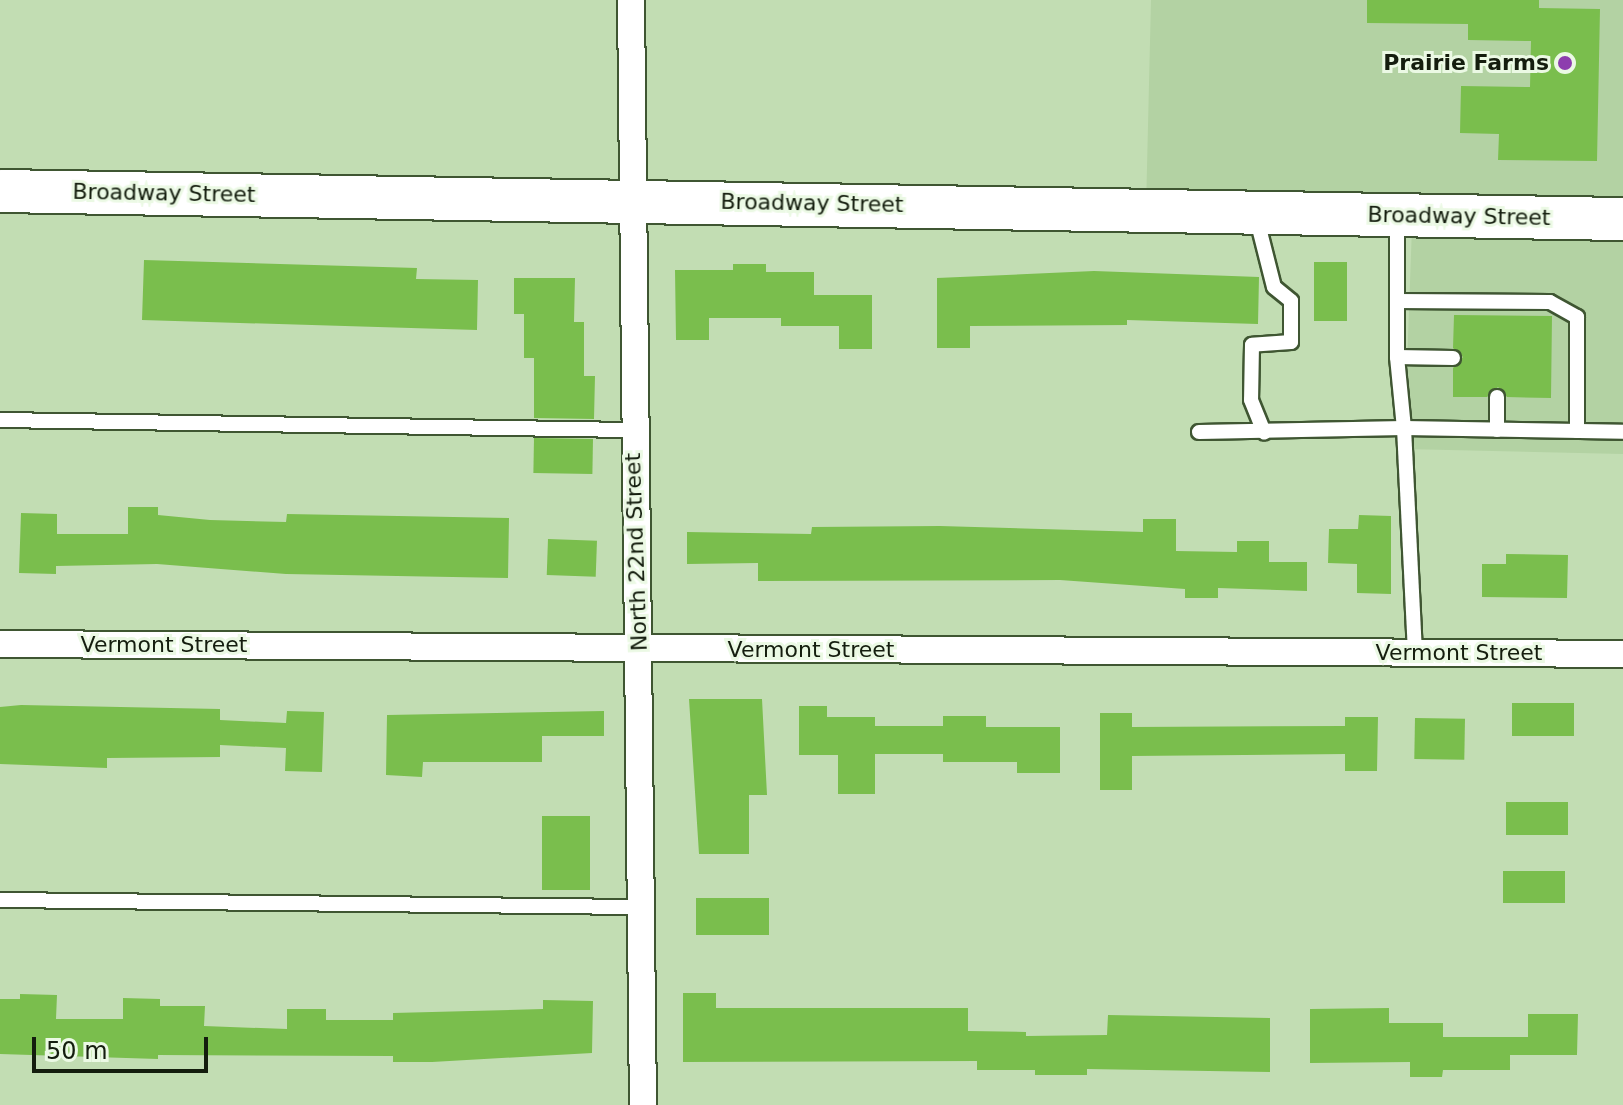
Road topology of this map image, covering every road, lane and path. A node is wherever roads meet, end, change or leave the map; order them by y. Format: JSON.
{"nodes":[{"id":1,"x":631,"y":0,"type":"edge"},
{"id":2,"x":0,"y":191,"type":"edge"},
{"id":3,"x":631,"y":199,"type":"junction"},
{"id":4,"x":1255,"y":212,"type":"junction"},
{"id":5,"x":1397,"y":215,"type":"junction"},
{"id":6,"x":1623,"y":219,"type":"edge"},
{"id":7,"x":1397,"y":301,"type":"junction"},
{"id":8,"x":1397,"y":357,"type":"junction"},
{"id":9,"x":1453,"y":358,"type":"dead end"},
{"id":10,"x":1497,"y":397,"type":"dead end"},
{"id":11,"x":0,"y":420,"type":"edge"},
{"id":12,"x":1404,"y":428,"type":"junction"},
{"id":13,"x":633,"y":430,"type":"junction"},
{"id":14,"x":1497,"y":430,"type":"junction"},
{"id":15,"x":1577,"y":431,"type":"junction"},
{"id":16,"x":1199,"y":432,"type":"dead end"},
{"id":17,"x":1264,"y":432,"type":"junction"},
{"id":18,"x":1623,"y":432,"type":"edge"},
{"id":19,"x":0,"y":644,"type":"edge"},
{"id":20,"x":640,"y":649,"type":"junction"},
{"id":21,"x":1415,"y":653,"type":"junction"},
{"id":22,"x":1623,"y":654,"type":"edge"},
{"id":23,"x":0,"y":900,"type":"edge"},
{"id":24,"x":641,"y":907,"type":"junction"},
{"id":25,"x":643,"y":1105,"type":"edge"}],
"edges":[{"from":1,"to":3,"type":"street","name":"North 22nd Street"},
{"from":2,"to":3,"type":"main road","name":"Broadway Street"},
{"from":3,"to":4,"type":"main road","name":"Broadway Street"},
{"from":3,"to":13,"type":"street","name":"North 22nd Street"},
{"from":4,"to":5,"type":"main road","name":"Broadway Street"},
{"from":4,"to":17,"type":"lane"},
{"from":5,"to":6,"type":"main road","name":"Broadway Street"},
{"from":5,"to":7,"type":"lane"},
{"from":7,"to":8,"type":"lane"},
{"from":7,"to":15,"type":"lane"},
{"from":8,"to":9,"type":"lane"},
{"from":8,"to":12,"type":"lane"},
{"from":10,"to":14,"type":"lane"},
{"from":11,"to":13,"type":"lane"},
{"from":12,"to":14,"type":"lane"},
{"from":12,"to":17,"type":"lane"},
{"from":12,"to":21,"type":"lane"},
{"from":13,"to":20,"type":"street","name":"North 22nd Street"},
{"from":14,"to":15,"type":"lane"},
{"from":15,"to":18,"type":"lane"},
{"from":16,"to":17,"type":"lane"},
{"from":19,"to":20,"type":"street","name":"Vermont Street"},
{"from":20,"to":21,"type":"street","name":"Vermont Street"},
{"from":20,"to":24,"type":"street","name":"North 22nd Street"},
{"from":21,"to":22,"type":"street","name":"Vermont Street"},
{"from":23,"to":24,"type":"lane"},
{"from":24,"to":25,"type":"street","name":"North 22nd Street"}]}
